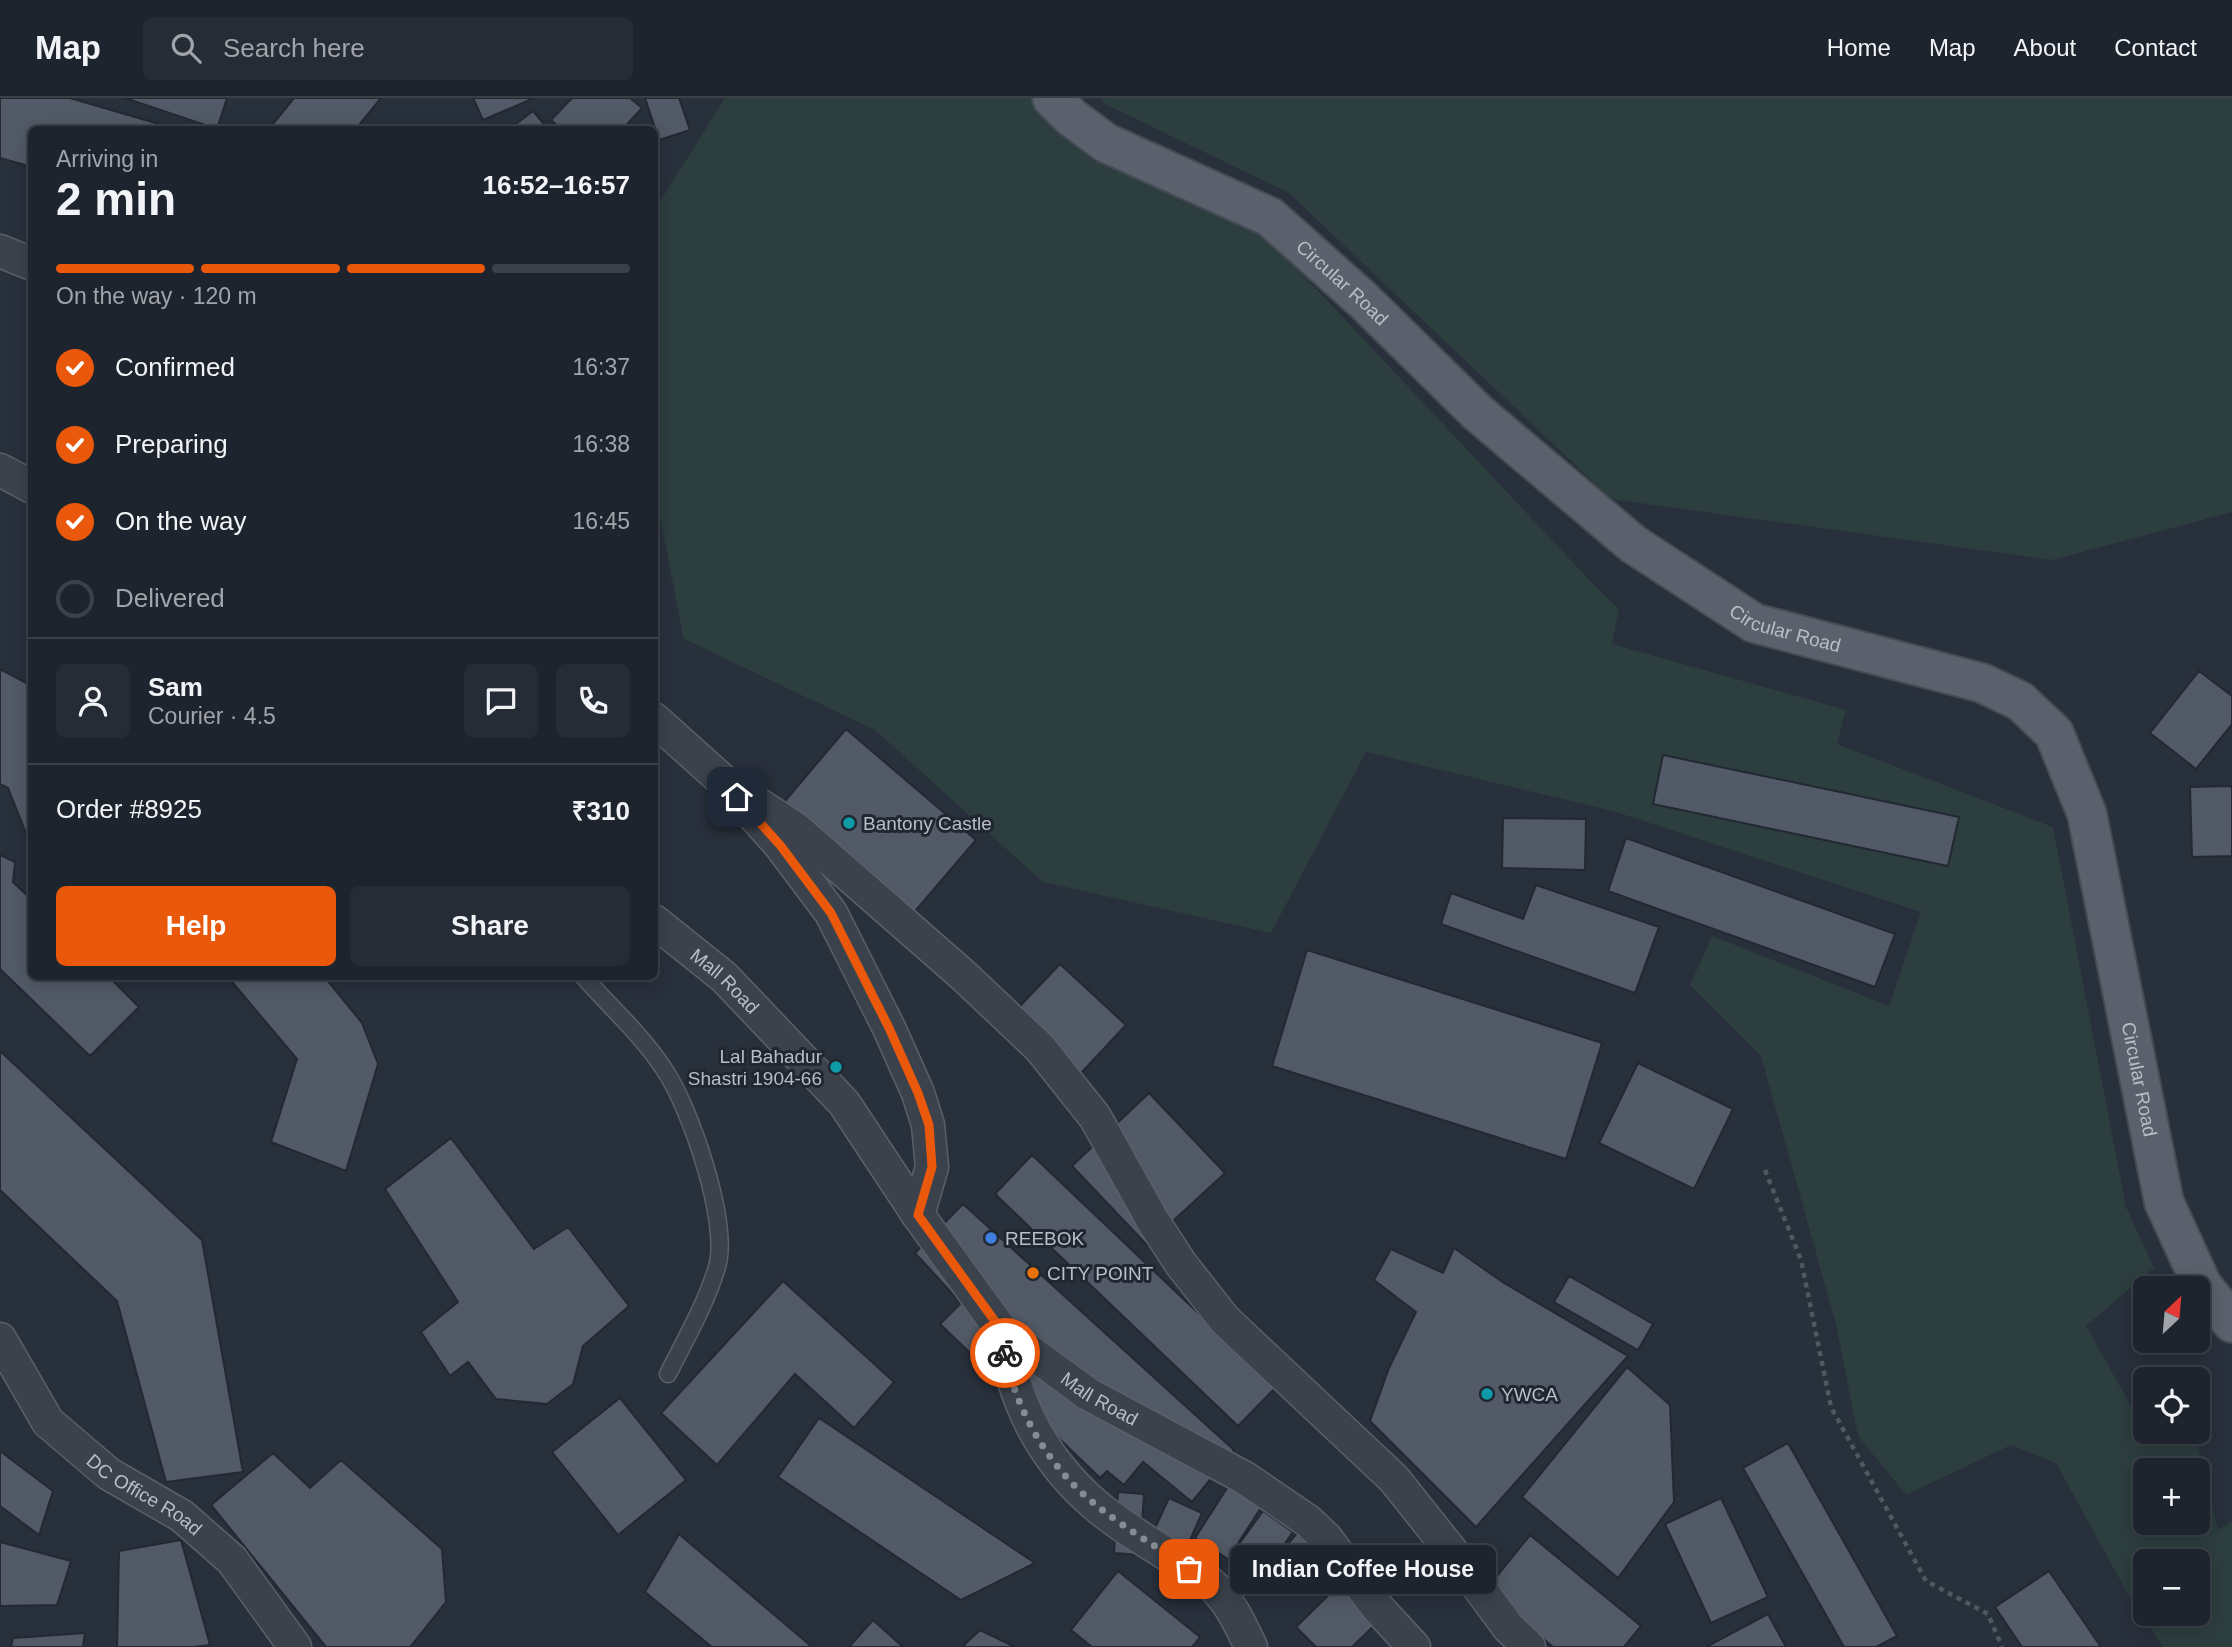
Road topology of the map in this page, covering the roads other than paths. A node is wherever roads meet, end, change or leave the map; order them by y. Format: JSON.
{"nodes":[{"id":1,"x":1052,"y":98,"type":"edge"},
{"id":2,"x":0,"y":251,"type":"edge"},
{"id":3,"x":28,"y":262,"type":"edge"},
{"id":4,"x":0,"y":470,"type":"edge"},
{"id":5,"x":28,"y":485,"type":"edge"},
{"id":6,"x":658,"y":723,"type":"edge"},
{"id":7,"x":722,"y":780,"type":"junction"},
{"id":8,"x":658,"y":924,"type":"edge"},
{"id":9,"x":587,"y":980,"type":"edge"},
{"id":10,"x":918,"y":1215,"type":"junction"},
{"id":11,"x":2232,"y":1323,"type":"edge"},
{"id":12,"x":1002,"y":1331,"type":"junction"},
{"id":13,"x":0,"y":1339,"type":"edge"},
{"id":14,"x":668,"y":1374,"type":"dead end"},
{"id":15,"x":295,"y":1647,"type":"edge"},
{"id":16,"x":1251,"y":1647,"type":"edge"},
{"id":17,"x":1414,"y":1647,"type":"edge"},
{"id":18,"x":1529,"y":1647,"type":"edge"}],
"edges":[{"from":1,"to":11,"type":"main road","name":"Circular Road"},
{"from":2,"to":3,"type":"street"},
{"from":4,"to":5,"type":"street"},
{"from":6,"to":7,"type":"street"},
{"from":7,"to":10,"type":"street"},
{"from":7,"to":18,"type":"street"},
{"from":8,"to":10,"type":"street","name":"Mall Road"},
{"from":9,"to":14,"type":"lane"},
{"from":10,"to":12,"type":"street","name":"Mall Road"},
{"from":12,"to":16,"type":"street"},
{"from":12,"to":17,"type":"street","name":"Mall Road"},
{"from":13,"to":15,"type":"street","name":"DC Office Road"}]}
